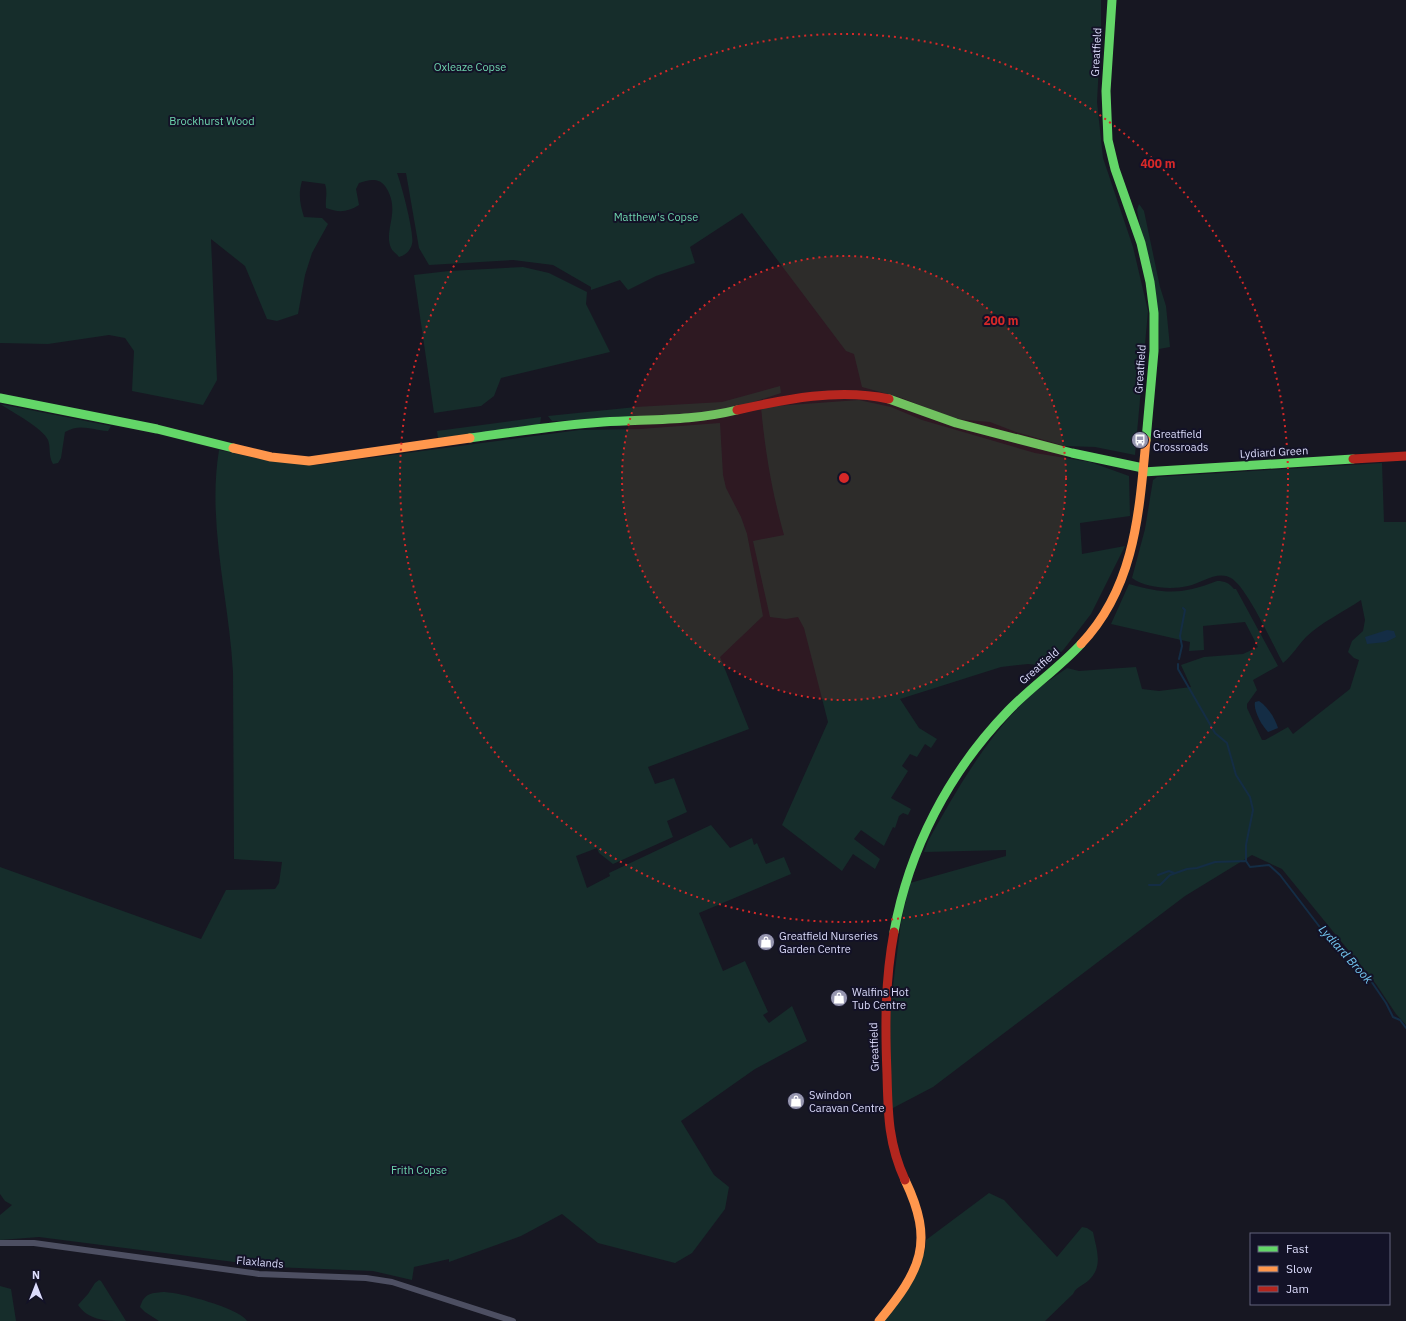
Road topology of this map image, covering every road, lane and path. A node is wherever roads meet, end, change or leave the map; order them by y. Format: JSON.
{"nodes":[{"id":1,"x":1112,"y":0,"type":"edge"},
{"id":2,"x":0,"y":398,"type":"edge"},
{"id":3,"x":1406,"y":456,"type":"edge"},
{"id":4,"x":1143,"y":470,"type":"junction"},
{"id":5,"x":0,"y":1243,"type":"edge"},
{"id":6,"x":513,"y":1321,"type":"edge"},
{"id":7,"x":879,"y":1321,"type":"edge"}],
"edges":[{"from":1,"to":4,"type":"street","name":"Greatfield"},
{"from":2,"to":4,"type":"street","name":"Lydiard Green"},
{"from":3,"to":4,"type":"street","name":"Lydiard Green"},
{"from":4,"to":7,"type":"street","name":"Greatfield"},
{"from":5,"to":6,"type":"street","name":"Flaxlands"}]}
